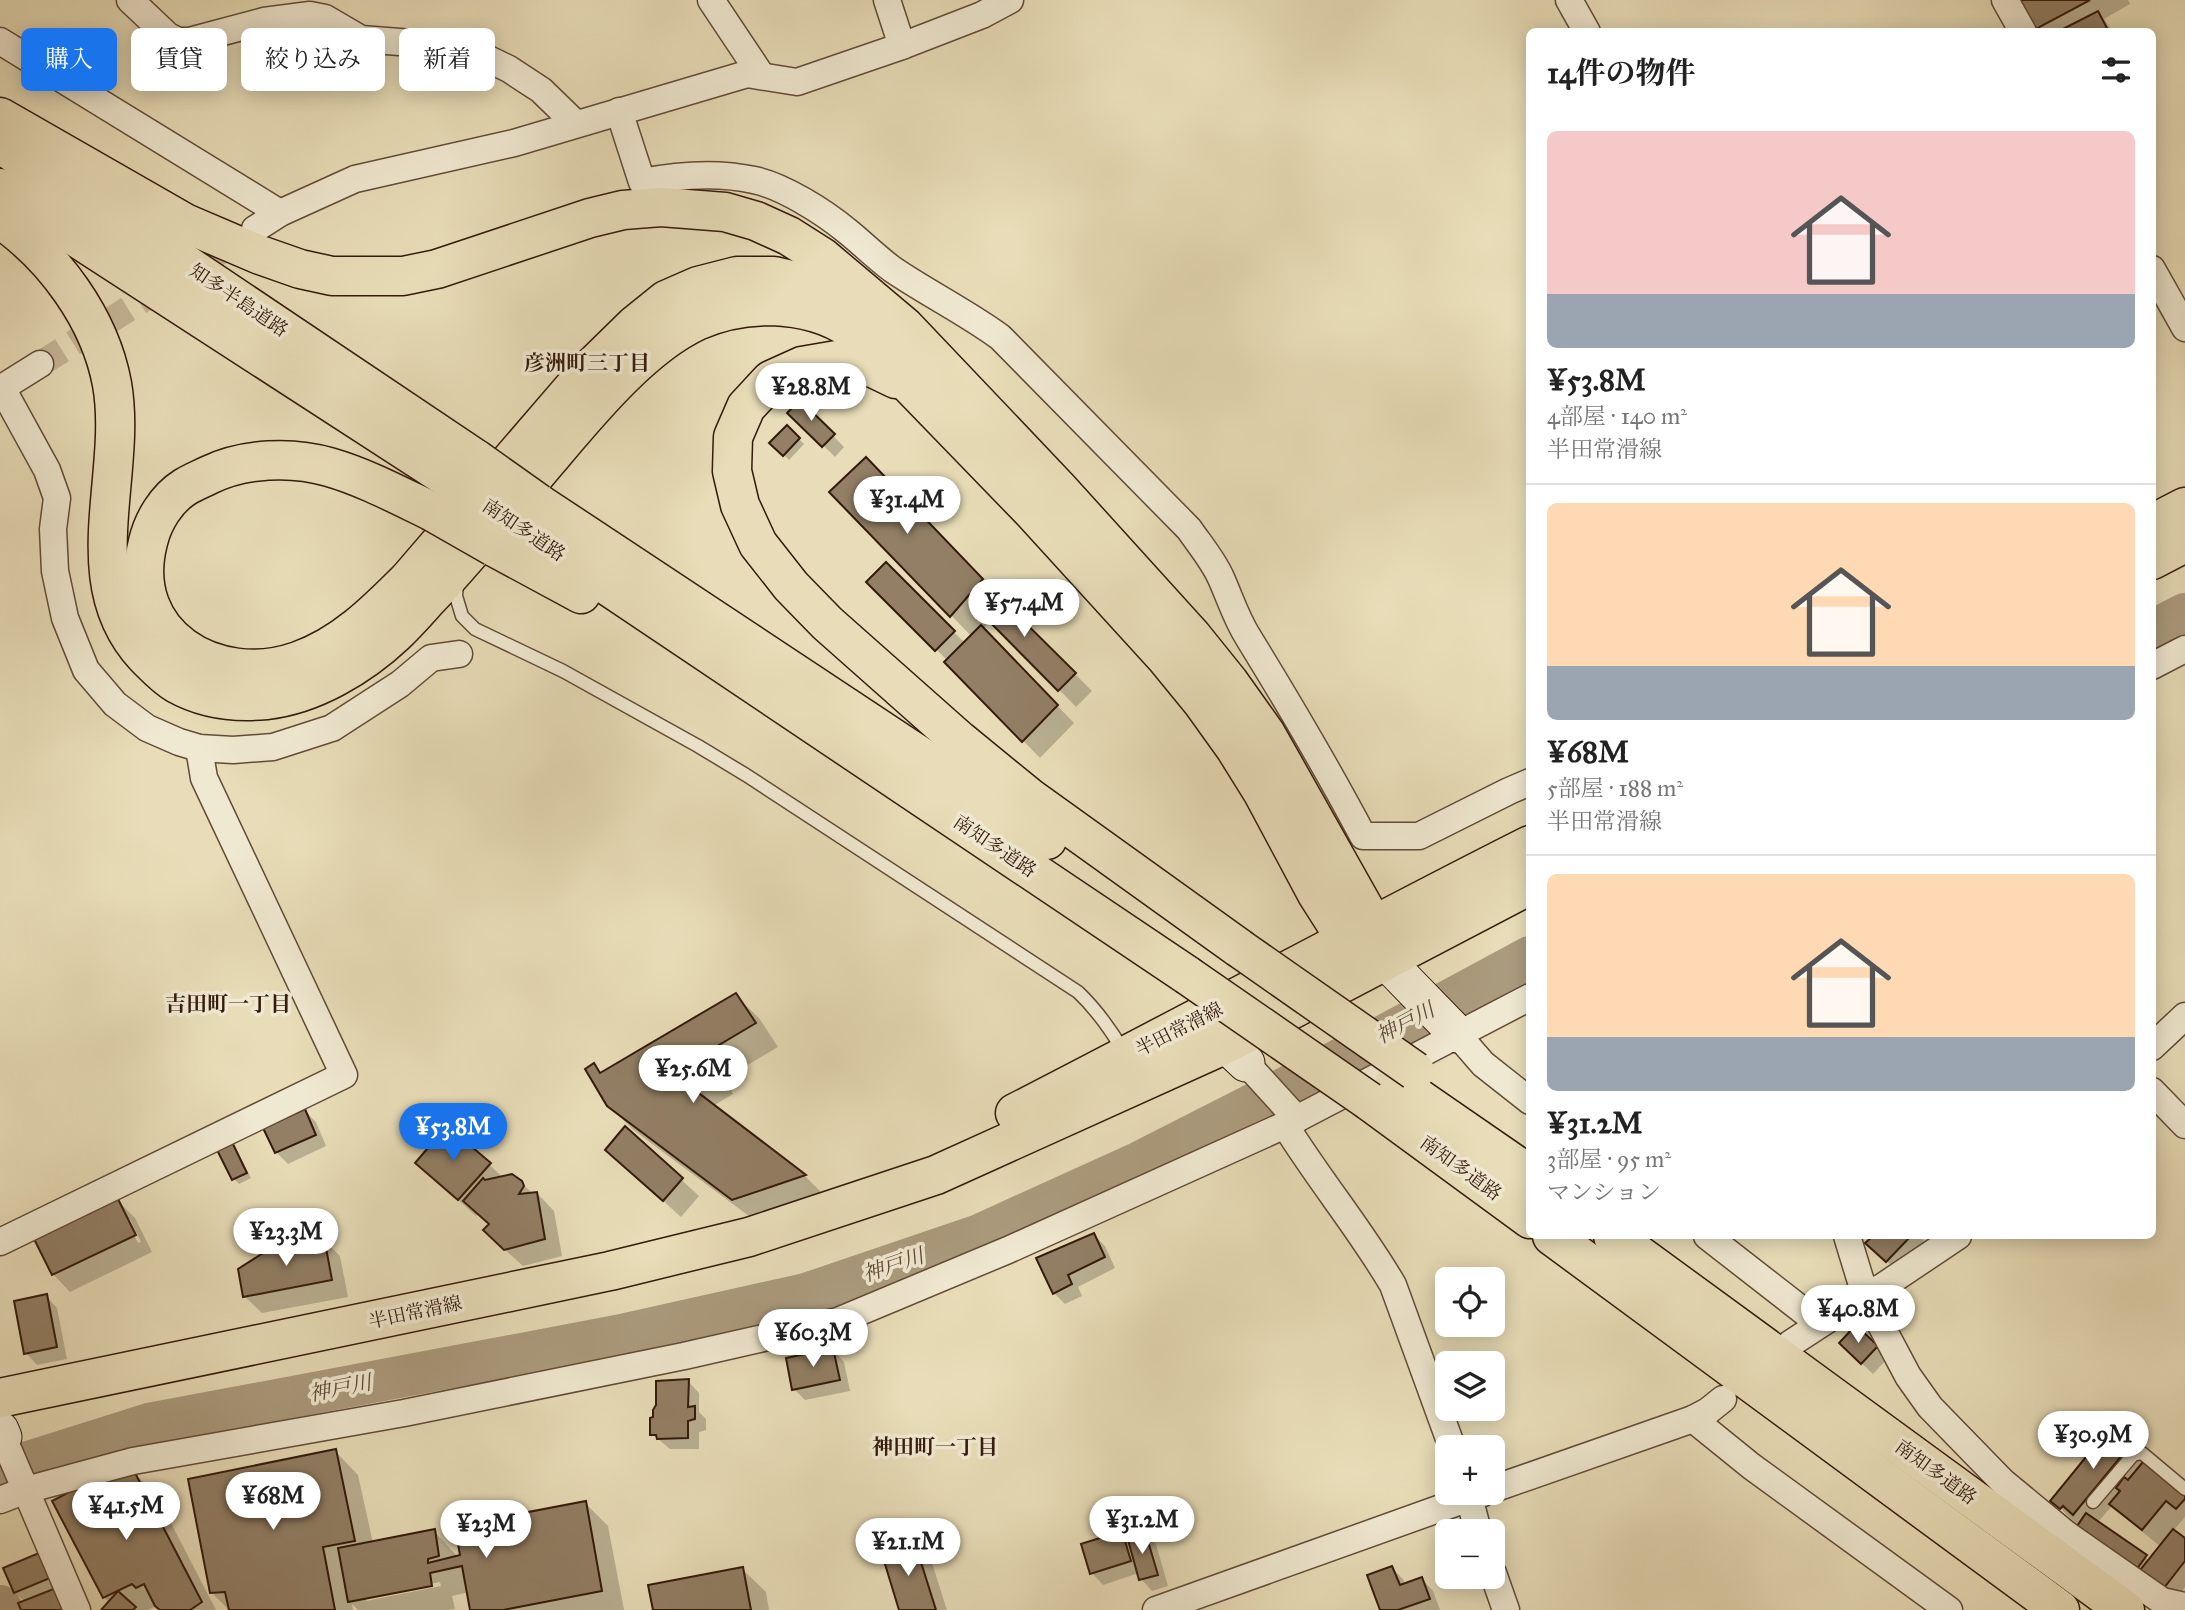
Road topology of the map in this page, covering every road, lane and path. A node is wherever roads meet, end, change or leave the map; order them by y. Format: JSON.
{"nodes":[{"id":1,"x":130,"y":0,"type":"edge"},
{"id":2,"x":711,"y":0,"type":"edge"},
{"id":3,"x":887,"y":0,"type":"edge"},
{"id":4,"x":1010,"y":0,"type":"edge"},
{"id":5,"x":1569,"y":0,"type":"edge"},
{"id":6,"x":2005,"y":0,"type":"edge"},
{"id":7,"x":1585,"y":28,"type":"edge"},
{"id":8,"x":2020,"y":28,"type":"edge"},
{"id":9,"x":0,"y":41,"type":"edge"},
{"id":10,"x":902,"y":47,"type":"junction"},
{"id":11,"x":761,"y":75,"type":"junction"},
{"id":12,"x":619,"y":111,"type":"junction"},
{"id":13,"x":0,"y":117,"type":"edge"},
{"id":14,"x":576,"y":124,"type":"junction"},
{"id":15,"x":0,"y":144,"type":"edge"},
{"id":16,"x":0,"y":188,"type":"edge"},
{"id":17,"x":280,"y":213,"type":"junction"},
{"id":18,"x":0,"y":219,"type":"edge"},
{"id":19,"x":255,"y":229,"type":"tunnel mouth"},
{"id":20,"x":2156,"y":276,"type":"edge"},
{"id":21,"x":874,"y":303,"type":"junction"},
{"id":22,"x":2185,"y":328,"type":"edge"},
{"id":23,"x":40,"y":364,"type":"tunnel mouth"},
{"id":24,"x":5,"y":380,"type":"edge"},
{"id":25,"x":911,"y":386,"type":"junction"},
{"id":26,"x":454,"y":484,"type":"junction"},
{"id":27,"x":2185,"y":507,"type":"edge"},
{"id":28,"x":2156,"y":522,"type":"edge"},
{"id":29,"x":516,"y":525,"type":"junction"},
{"id":30,"x":2185,"y":543,"type":"edge"},
{"id":31,"x":2156,"y":558,"type":"edge"},
{"id":32,"x":460,"y":566,"type":"junction"},
{"id":33,"x":2185,"y":649,"type":"edge"},
{"id":34,"x":459,"y":654,"type":"dead end"},
{"id":35,"x":2156,"y":664,"type":"edge"},
{"id":36,"x":199,"y":748,"type":"junction"},
{"id":37,"x":1526,"y":784,"type":"edge"},
{"id":38,"x":1526,"y":847,"type":"edge"},
{"id":39,"x":1526,"y":887,"type":"edge"},
{"id":40,"x":1359,"y":931,"type":"junction"},
{"id":41,"x":1215,"y":961,"type":"junction"},
{"id":42,"x":1394,"y":969,"type":"junction"},
{"id":43,"x":1526,"y":998,"type":"edge"},
{"id":44,"x":2185,"y":1016,"type":"edge"},
{"id":45,"x":1457,"y":1034,"type":"junction"},
{"id":46,"x":2156,"y":1043,"type":"edge"},
{"id":47,"x":1236,"y":1054,"type":"junction"},
{"id":48,"x":1126,"y":1056,"type":"junction"},
{"id":49,"x":1394,"y":1085,"type":"junction"},
{"id":50,"x":2156,"y":1095,"type":"edge"},
{"id":51,"x":1526,"y":1098,"type":"edge"},
{"id":52,"x":1290,"y":1118,"type":"junction"},
{"id":53,"x":2185,"y":1125,"type":"edge"},
{"id":54,"x":1526,"y":1172,"type":"edge"},
{"id":55,"x":826,"y":1210,"type":"junction"},
{"id":56,"x":1526,"y":1215,"type":"edge"},
{"id":57,"x":1556,"y":1239,"type":"edge"},
{"id":58,"x":1617,"y":1239,"type":"edge"},
{"id":59,"x":1711,"y":1239,"type":"edge"},
{"id":60,"x":1848,"y":1239,"type":"edge"},
{"id":61,"x":1954,"y":1239,"type":"edge"},
{"id":62,"x":0,"y":1242,"type":"edge"},
{"id":63,"x":1865,"y":1295,"type":"junction"},
{"id":64,"x":1820,"y":1324,"type":"junction"},
{"id":65,"x":1790,"y":1345,"type":"dead end"},
{"id":66,"x":0,"y":1398,"type":"edge"},
{"id":67,"x":1723,"y":1399,"type":"dead end"},
{"id":68,"x":1693,"y":1419,"type":"junction"},
{"id":69,"x":2,"y":1434,"type":"edge"},
{"id":70,"x":1448,"y":1435,"type":"edge"},
{"id":71,"x":1505,"y":1484,"type":"edge"},
{"id":72,"x":2185,"y":1489,"type":"edge"},
{"id":73,"x":26,"y":1490,"type":"junction"},
{"id":74,"x":0,"y":1500,"type":"edge"},
{"id":75,"x":2093,"y":1503,"type":"dead end"},
{"id":76,"x":1447,"y":1505,"type":"edge"},
{"id":77,"x":1499,"y":1589,"type":"edge"},
{"id":78,"x":1190,"y":1605,"type":"edge"},
{"id":79,"x":2185,"y":1606,"type":"edge"},
{"id":80,"x":77,"y":1610,"type":"edge"},
{"id":81,"x":1156,"y":1610,"type":"edge"},
{"id":82,"x":1506,"y":1610,"type":"edge"},
{"id":83,"x":1949,"y":1610,"type":"edge"},
{"id":84,"x":2060,"y":1610,"type":"edge"},
{"id":85,"x":2125,"y":1610,"type":"edge"}],
"edges":[{"from":1,"to":14,"type":"street"},
{"from":2,"to":11,"type":"street"},
{"from":3,"to":10,"type":"street"},
{"from":4,"to":10,"type":"street"},
{"from":5,"to":7,"type":"street"},
{"from":6,"to":8,"type":"street"},
{"from":9,"to":17,"type":"street"},
{"from":10,"to":11,"type":"street"},
{"from":11,"to":12,"type":"street"},
{"from":12,"to":14,"type":"street"},
{"from":12,"to":37,"type":"street"},
{"from":13,"to":21,"type":"main road"},
{"from":14,"to":17,"type":"street"},
{"from":15,"to":26,"type":"main road","name":"知多半島道路"},
{"from":16,"to":26,"type":"main road","name":"知多半島道路"},
{"from":17,"to":19,"type":"street"},
{"from":18,"to":32,"type":"main road"},
{"from":20,"to":22,"type":"street"},
{"from":21,"to":26,"type":"main road"},
{"from":21,"to":40,"type":"main road"},
{"from":23,"to":24,"type":"street"},
{"from":24,"to":36,"type":"street"},
{"from":25,"to":32,"type":"main road"},
{"from":25,"to":40,"type":"main road"},
{"from":25,"to":41,"type":"main road"},
{"from":26,"to":29,"type":"main road","name":"南知多道路","bridge":true},
{"from":26,"to":29,"type":"main road","bridge":true},
{"from":27,"to":28,"type":"main road"},
{"from":29,"to":41,"type":"main road","name":"南知多道路"},
{"from":29,"to":41,"type":"main road","name":"南知多道路"},
{"from":30,"to":31,"type":"main road"},
{"from":32,"to":48,"type":"lane"},
{"from":33,"to":35,"type":"street"},
{"from":34,"to":36,"type":"street"},
{"from":36,"to":62,"type":"street"},
{"from":38,"to":40,"type":"main road","name":"半田常滑線"},
{"from":39,"to":42,"type":"main road","name":"半田常滑線"},
{"from":40,"to":42,"type":"main road"},
{"from":40,"to":48,"type":"main road","name":"半田常滑線"},
{"from":41,"to":49,"type":"main road","name":"南知多道路"},
{"from":42,"to":45,"type":"street"},
{"from":42,"to":47,"type":"main road","name":"半田常滑線"},
{"from":43,"to":45,"type":"street"},
{"from":44,"to":46,"type":"street"},
{"from":45,"to":51,"type":"street"},
{"from":45,"to":52,"type":"street"},
{"from":47,"to":52,"type":"street"},
{"from":47,"to":55,"type":"main road","name":"半田常滑線"},
{"from":48,"to":55,"type":"main road","name":"半田常滑線"},
{"from":49,"to":54,"type":"main road","name":"南知多道路"},
{"from":49,"to":56,"type":"main road","name":"南知多道路"},
{"from":50,"to":53,"type":"street"},
{"from":52,"to":70,"type":"street"},
{"from":52,"to":73,"type":"street"},
{"from":55,"to":66,"type":"main road","name":"半田常滑線"},
{"from":57,"to":84,"type":"main road","name":"南知多道路"},
{"from":58,"to":85,"type":"main road","name":"南知多道路"},
{"from":59,"to":64,"type":"street"},
{"from":60,"to":63,"type":"street"},
{"from":61,"to":63,"type":"street"},
{"from":63,"to":64,"type":"street"},
{"from":63,"to":79,"type":"street"},
{"from":64,"to":65,"type":"street"},
{"from":67,"to":68,"type":"street"},
{"from":68,"to":71,"type":"street"},
{"from":68,"to":83,"type":"street"},
{"from":69,"to":73,"type":"street"},
{"from":72,"to":75,"type":"lane"},
{"from":73,"to":74,"type":"street"},
{"from":73,"to":80,"type":"street"},
{"from":76,"to":78,"type":"street"},
{"from":77,"to":82,"type":"street"},
{"from":78,"to":81,"type":"street"}]}
